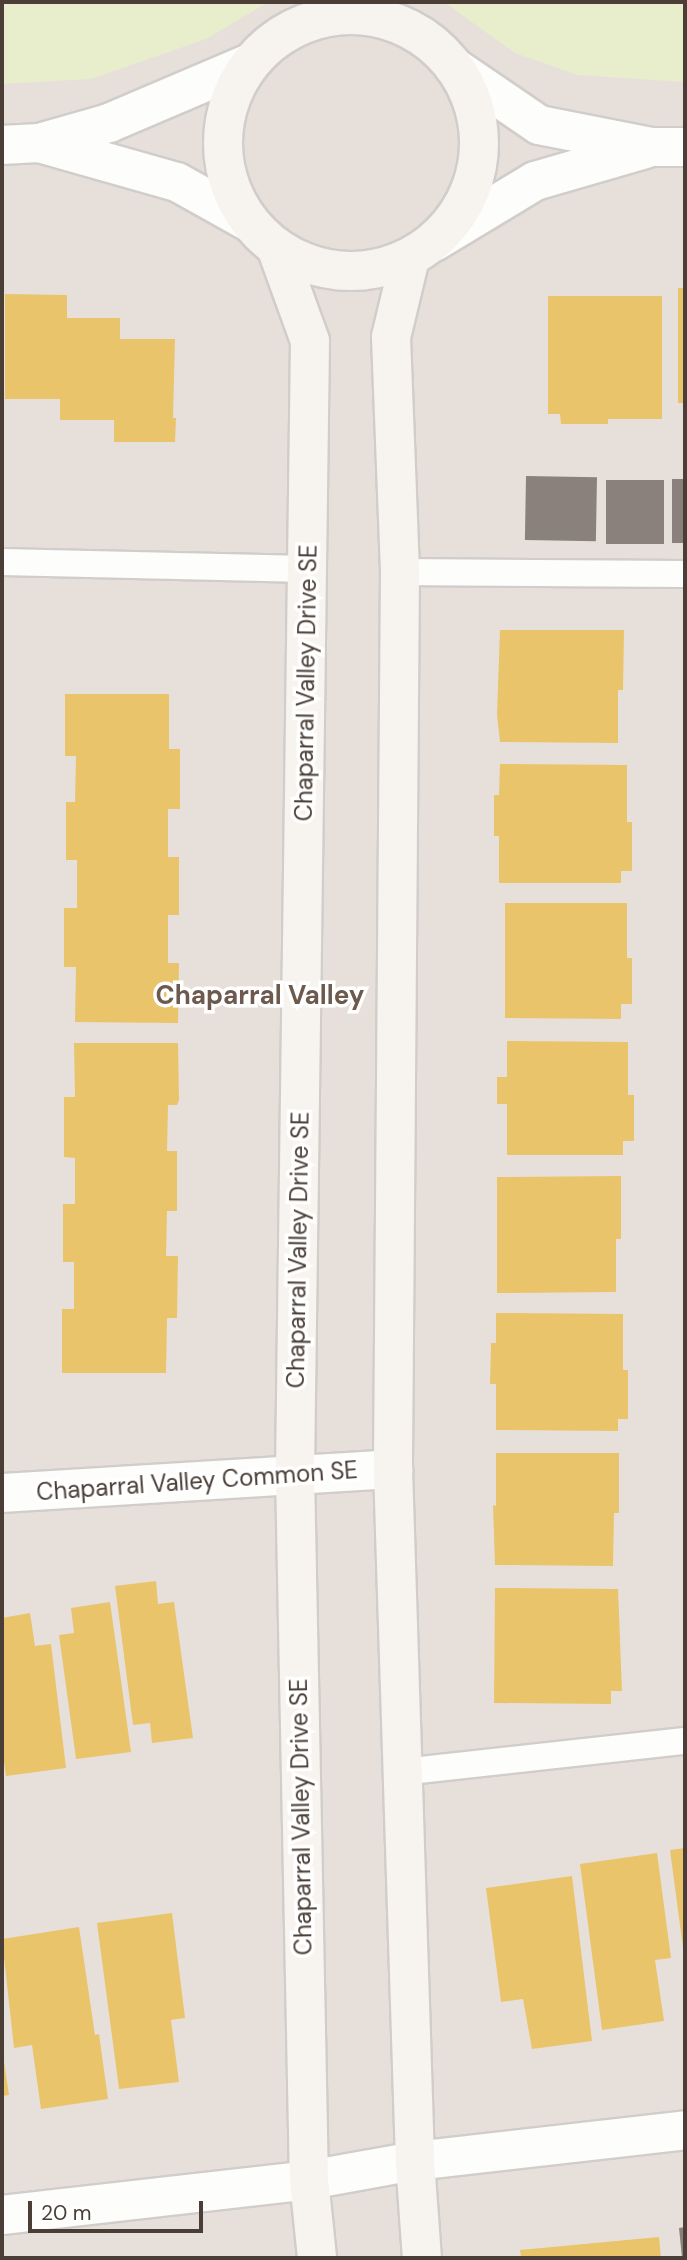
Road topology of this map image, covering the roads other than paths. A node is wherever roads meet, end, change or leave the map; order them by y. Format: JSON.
{"nodes":[{"id":1,"x":351,"y":8,"type":"edge"},
{"id":2,"x":247,"y":64,"type":"junction"},
{"id":3,"x":454,"y":67,"type":"junction"},
{"id":4,"x":20,"y":144,"type":"edge"},
{"id":5,"x":668,"y":147,"type":"edge"},
{"id":6,"x":262,"y":234,"type":"junction"},
{"id":7,"x":422,"y":250,"type":"junction"},
{"id":8,"x":2,"y":562,"type":"edge"},
{"id":9,"x":308,"y":569,"type":"junction"},
{"id":10,"x":400,"y":572,"type":"junction"},
{"id":11,"x":685,"y":574,"type":"edge"},
{"id":12,"x":393,"y":1469,"type":"junction"},
{"id":13,"x":295,"y":1473,"type":"junction"},
{"id":14,"x":2,"y":1493,"type":"edge"},
{"id":15,"x":685,"y":1741,"type":"edge"},
{"id":16,"x":402,"y":1772,"type":"junction"},
{"id":17,"x":685,"y":2130,"type":"edge"},
{"id":18,"x":415,"y":2161,"type":"junction"},
{"id":19,"x":309,"y":2180,"type":"junction"},
{"id":20,"x":2,"y":2216,"type":"edge"},
{"id":21,"x":317,"y":2258,"type":"edge"},
{"id":22,"x":422,"y":2258,"type":"edge"}],
"edges":[{"from":1,"to":2,"type":"street"},
{"from":1,"to":3,"type":"street"},
{"from":2,"to":4,"type":"street"},
{"from":2,"to":6,"type":"street","name":"Chaparral Valley Drive SE"},
{"from":3,"to":5,"type":"street"},
{"from":3,"to":7,"type":"street"},
{"from":4,"to":6,"type":"street"},
{"from":5,"to":7,"type":"street"},
{"from":6,"to":7,"type":"street"},
{"from":6,"to":9,"type":"street","name":"Chaparral Valley Drive SE"},
{"from":7,"to":10,"type":"street"},
{"from":8,"to":9,"type":"lane"},
{"from":9,"to":13,"type":"street","name":"Chaparral Valley Drive SE"},
{"from":10,"to":11,"type":"lane"},
{"from":10,"to":12,"type":"street"},
{"from":12,"to":13,"type":"street","name":"Chaparral Valley Common SE"},
{"from":12,"to":16,"type":"street"},
{"from":13,"to":14,"type":"street","name":"Chaparral Valley Common SE"},
{"from":13,"to":19,"type":"street","name":"Chaparral Valley Drive SE"},
{"from":15,"to":16,"type":"lane"},
{"from":16,"to":18,"type":"street"},
{"from":17,"to":18,"type":"street"},
{"from":18,"to":19,"type":"street"},
{"from":18,"to":22,"type":"street"},
{"from":19,"to":20,"type":"street"},
{"from":19,"to":21,"type":"street","name":"Chaparral Valley Drive SE"}]}
